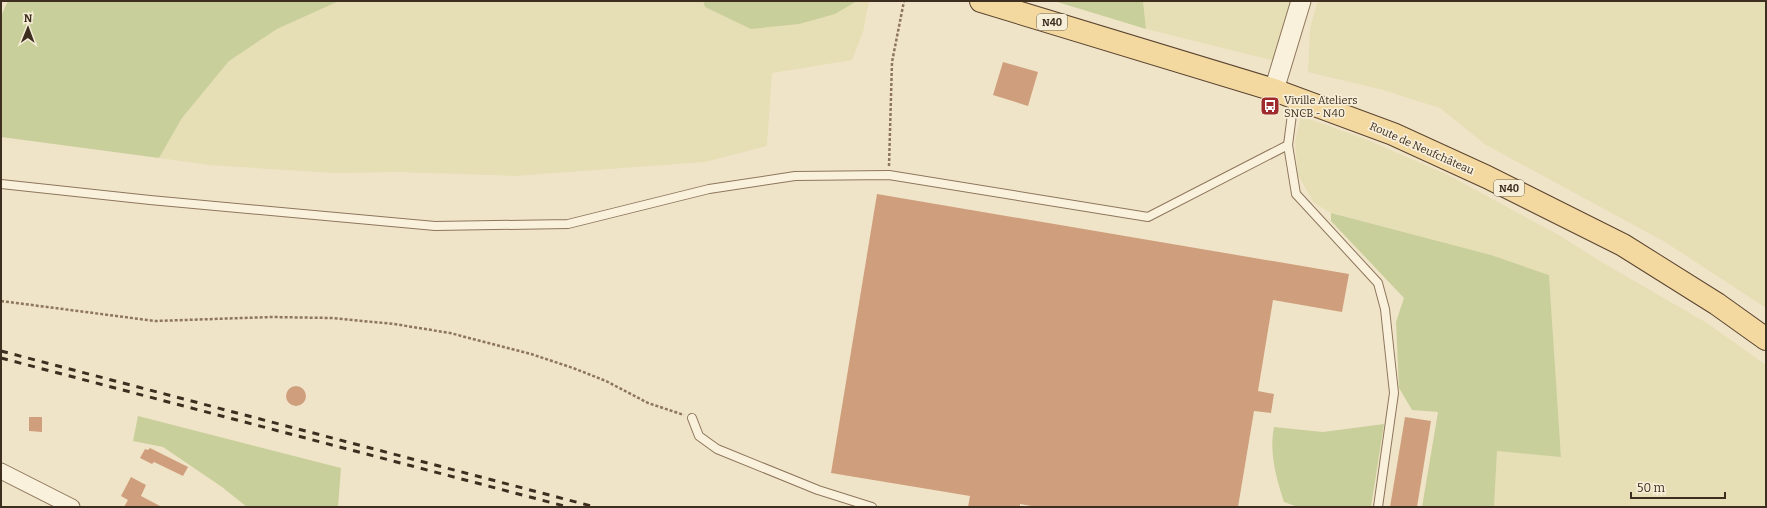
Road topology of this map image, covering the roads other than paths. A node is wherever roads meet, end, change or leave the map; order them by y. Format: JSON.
{"nodes":[{"id":1,"x":981,"y":1,"type":"edge"},
{"id":2,"x":1301,"y":1,"type":"edge"},
{"id":3,"x":1274,"y":90,"type":"junction"},
{"id":4,"x":1294,"y":96,"type":"junction"},
{"id":5,"x":1288,"y":144,"type":"junction"},
{"id":6,"x":1,"y":184,"type":"edge"},
{"id":7,"x":1766,"y":338,"type":"edge"},
{"id":8,"x":692,"y":418,"type":"road end"},
{"id":9,"x":1,"y":471,"type":"edge"},
{"id":10,"x":72,"y":507,"type":"edge"},
{"id":11,"x":872,"y":507,"type":"edge"},
{"id":12,"x":1378,"y":507,"type":"edge"}],
"edges":[{"from":1,"to":3,"type":"main road","name":"Route de Neufchâteau","number":"N40"},
{"from":2,"to":3,"type":"street"},
{"from":3,"to":4,"type":"main road","name":"Route de Neufchâteau","number":"N40"},
{"from":4,"to":5,"type":"lane"},
{"from":4,"to":7,"type":"main road","name":"Route de Neufchâteau","number":"N40"},
{"from":5,"to":6,"type":"lane"},
{"from":5,"to":12,"type":"lane"},
{"from":8,"to":11,"type":"lane"},
{"from":9,"to":10,"type":"street"}]}
